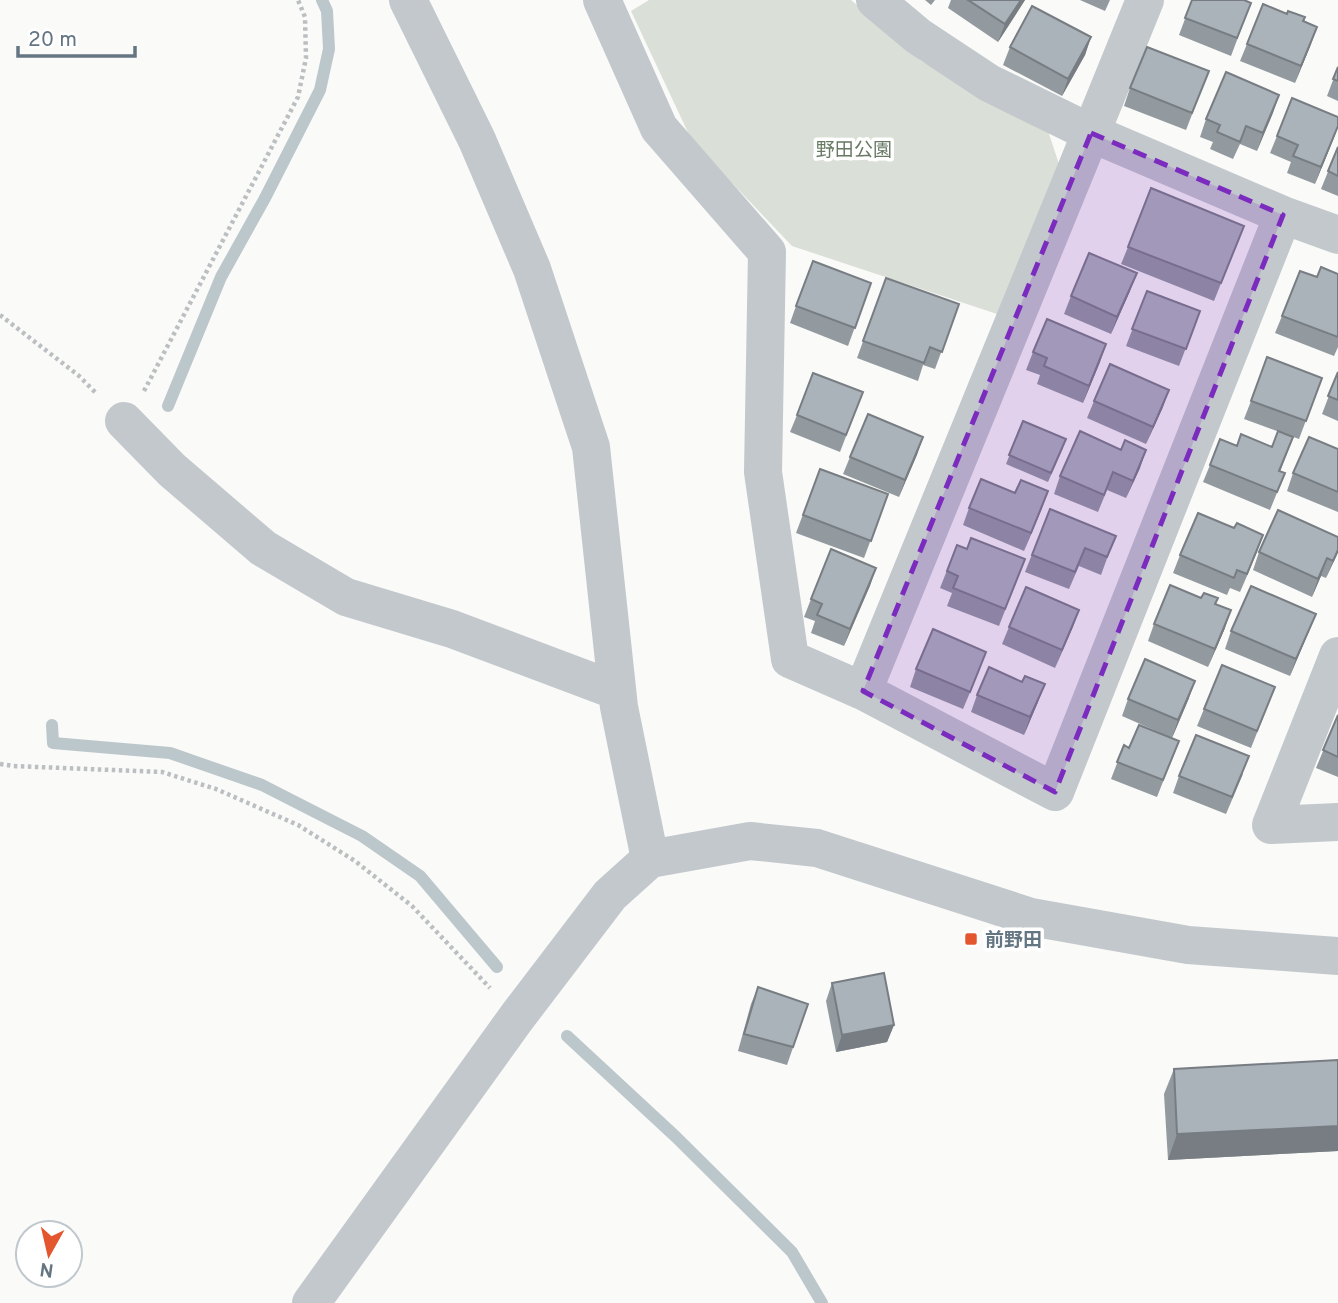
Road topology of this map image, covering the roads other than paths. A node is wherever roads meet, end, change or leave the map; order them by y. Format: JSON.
{"nodes":[{"id":1,"x":408,"y":0,"type":"edge"},
{"id":2,"x":602,"y":0,"type":"edge"},
{"id":3,"x":875,"y":0,"type":"edge"},
{"id":4,"x":1145,"y":0,"type":"edge"},
{"id":5,"x":1091,"y":133,"type":"junction"},
{"id":6,"x":1283,"y":215,"type":"junction"},
{"id":7,"x":1338,"y":235,"type":"edge"},
{"id":8,"x":124,"y":421,"type":"road end"},
{"id":9,"x":1338,"y":656,"type":"edge"},
{"id":10,"x":617,"y":691,"type":"junction"},
{"id":11,"x":863,"y":691,"type":"junction"},
{"id":12,"x":1338,"y":822,"type":"edge"},
{"id":13,"x":650,"y":859,"type":"junction"},
{"id":14,"x":1338,"y":956,"type":"edge"},
{"id":15,"x":312,"y":1303,"type":"edge"}],
"edges":[{"from":1,"to":10,"type":"street"},
{"from":2,"to":11,"type":"street"},
{"from":3,"to":5,"type":"street"},
{"from":4,"to":5,"type":"street"},
{"from":5,"to":6,"type":"street"},
{"from":5,"to":11,"type":"street"},
{"from":6,"to":7,"type":"street"},
{"from":6,"to":11,"type":"street"},
{"from":8,"to":10,"type":"street"},
{"from":9,"to":12,"type":"street"},
{"from":10,"to":13,"type":"street"},
{"from":13,"to":14,"type":"street"},
{"from":13,"to":15,"type":"street"}]}
